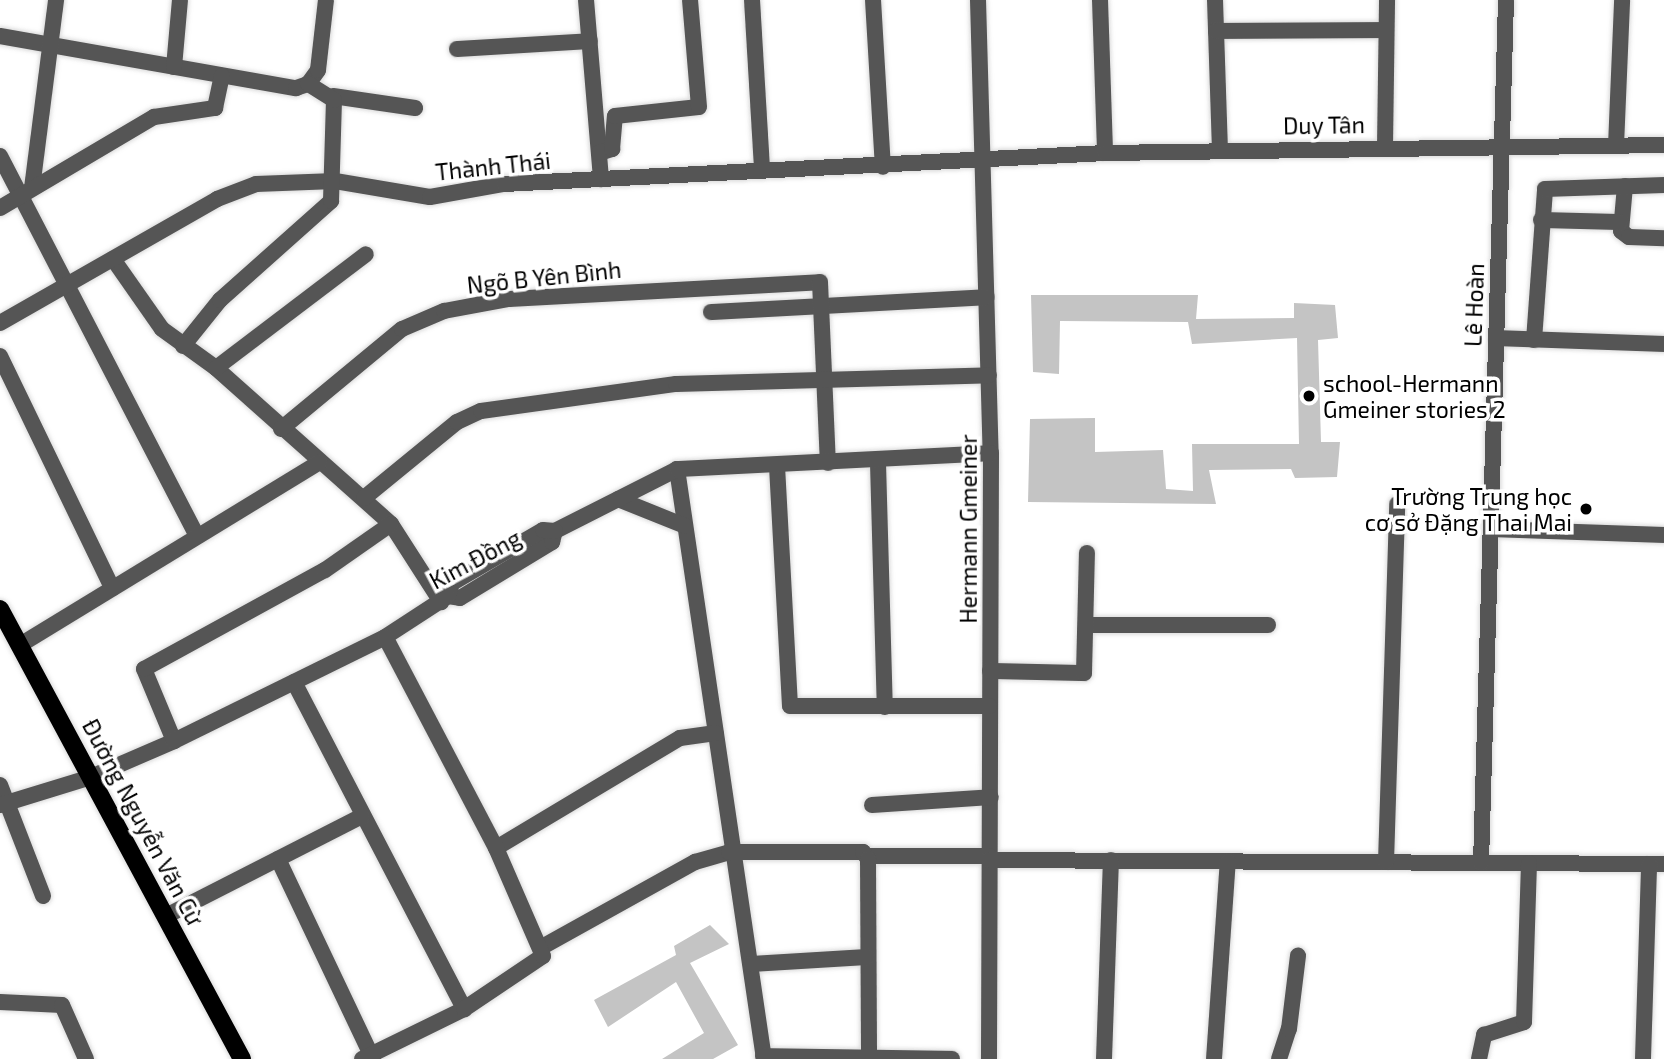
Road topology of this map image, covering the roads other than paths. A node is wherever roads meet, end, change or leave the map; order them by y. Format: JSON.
{"nodes":[{"id":1,"x":56,"y":0,"type":"edge"},
{"id":2,"x":180,"y":0,"type":"edge"},
{"id":3,"x":326,"y":0,"type":"edge"},
{"id":4,"x":586,"y":0,"type":"edge"},
{"id":5,"x":690,"y":0,"type":"edge"},
{"id":6,"x":752,"y":0,"type":"edge"},
{"id":7,"x":873,"y":0,"type":"edge"},
{"id":8,"x":978,"y":0,"type":"edge"},
{"id":9,"x":1100,"y":0,"type":"edge"},
{"id":10,"x":1215,"y":0,"type":"edge"},
{"id":11,"x":1387,"y":0,"type":"edge"},
{"id":12,"x":1506,"y":0,"type":"edge"},
{"id":13,"x":1622,"y":0,"type":"edge"},
{"id":14,"x":1386,"y":30,"type":"junction"},
{"id":15,"x":1216,"y":31,"type":"junction"},
{"id":16,"x":0,"y":36,"type":"edge"},
{"id":17,"x":590,"y":41,"type":"junction"},
{"id":18,"x":52,"y":45,"type":"junction"},
{"id":19,"x":457,"y":50,"type":"dead end"},
{"id":20,"x":174,"y":67,"type":"junction"},
{"id":21,"x":222,"y":76,"type":"junction"},
{"id":22,"x":308,"y":85,"type":"junction"},
{"id":23,"x":333,"y":96,"type":"junction"},
{"id":24,"x":415,"y":107,"type":"dead end"},
{"id":25,"x":1664,"y":145,"type":"edge"},
{"id":26,"x":1385,"y":146,"type":"junction"},
{"id":27,"x":1616,"y":146,"type":"junction"},
{"id":28,"x":1501,"y":147,"type":"junction"},
{"id":29,"x":1220,"y":150,"type":"junction"},
{"id":30,"x":599,"y":153,"type":"junction"},
{"id":31,"x":1105,"y":153,"type":"junction"},
{"id":32,"x":0,"y":156,"type":"edge"},
{"id":33,"x":985,"y":160,"type":"junction"},
{"id":34,"x":883,"y":167,"type":"junction"},
{"id":35,"x":762,"y":170,"type":"junction"},
{"id":36,"x":601,"y":179,"type":"junction"},
{"id":37,"x":335,"y":181,"type":"junction"},
{"id":38,"x":1664,"y":185,"type":"edge"},
{"id":39,"x":1625,"y":186,"type":"junction"},
{"id":40,"x":26,"y":191,"type":"junction"},
{"id":41,"x":0,"y":208,"type":"edge"},
{"id":42,"x":1541,"y":220,"type":"junction"},
{"id":43,"x":1620,"y":222,"type":"junction"},
{"id":44,"x":1664,"y":238,"type":"edge"},
{"id":45,"x":366,"y":254,"type":"dead end"},
{"id":46,"x":113,"y":259,"type":"junction"},
{"id":47,"x":70,"y":282,"type":"junction"},
{"id":48,"x":987,"y":298,"type":"junction"},
{"id":49,"x":822,"y":305,"type":"junction"},
{"id":50,"x":712,"y":312,"type":"dead end"},
{"id":51,"x":0,"y":323,"type":"edge"},
{"id":52,"x":1496,"y":338,"type":"junction"},
{"id":53,"x":1535,"y":340,"type":"junction"},
{"id":54,"x":1664,"y":344,"type":"edge"},
{"id":55,"x":183,"y":346,"type":"junction"},
{"id":56,"x":0,"y":356,"type":"edge"},
{"id":57,"x":216,"y":368,"type":"junction"},
{"id":58,"x":989,"y":375,"type":"junction"},
{"id":59,"x":825,"y":379,"type":"junction"},
{"id":60,"x":281,"y":429,"type":"junction"},
{"id":61,"x":991,"y":453,"type":"junction"},
{"id":62,"x":320,"y":462,"type":"junction"},
{"id":63,"x":828,"y":463,"type":"junction"},
{"id":64,"x":878,"y":463,"type":"junction"},
{"id":65,"x":777,"y":466,"type":"junction"},
{"id":66,"x":677,"y":469,"type":"junction"},
{"id":67,"x":364,"y":498,"type":"junction"},
{"id":68,"x":618,"y":499,"type":"junction"},
{"id":69,"x":1397,"y":503,"type":"dead end"},
{"id":70,"x":391,"y":524,"type":"junction"},
{"id":71,"x":685,"y":526,"type":"junction"},
{"id":72,"x":1491,"y":529,"type":"junction"},
{"id":73,"x":555,"y":531,"type":"junction"},
{"id":74,"x":196,"y":534,"type":"junction"},
{"id":75,"x":1664,"y":535,"type":"edge"},
{"id":76,"x":1087,"y":553,"type":"dead end"},
{"id":77,"x":487,"y":562,"type":"junction"},
{"id":78,"x":496,"y":577,"type":"junction"},
{"id":79,"x":112,"y":588,"type":"junction"},
{"id":80,"x":444,"y":599,"type":"junction"},
{"id":81,"x":0,"y":608,"type":"edge"},
{"id":82,"x":1088,"y":625,"type":"junction"},
{"id":83,"x":1268,"y":625,"type":"dead end"},
{"id":84,"x":385,"y":638,"type":"junction"},
{"id":85,"x":20,"y":645,"type":"junction"},
{"id":86,"x":990,"y":671,"type":"junction"},
{"id":87,"x":294,"y":682,"type":"junction"},
{"id":88,"x":989,"y":706,"type":"junction"},
{"id":89,"x":885,"y":707,"type":"junction"},
{"id":90,"x":716,"y":733,"type":"junction"},
{"id":91,"x":174,"y":741,"type":"junction"},
{"id":92,"x":91,"y":777,"type":"junction"},
{"id":93,"x":0,"y":785,"type":"edge"},
{"id":94,"x":991,"y":797,"type":"junction"},
{"id":95,"x":6,"y":805,"type":"edge"},
{"id":96,"x":872,"y":805,"type":"dead end"},
{"id":97,"x":362,"y":816,"type":"junction"},
{"id":98,"x":496,"y":848,"type":"junction"},
{"id":99,"x":729,"y":852,"type":"junction"},
{"id":100,"x":867,"y":856,"type":"junction"},
{"id":101,"x":989,"y":858,"type":"junction"},
{"id":102,"x":278,"y":859,"type":"junction"},
{"id":103,"x":1111,"y":860,"type":"junction"},
{"id":104,"x":1228,"y":861,"type":"junction"},
{"id":105,"x":1386,"y":862,"type":"junction"},
{"id":106,"x":1481,"y":863,"type":"junction"},
{"id":107,"x":1529,"y":863,"type":"junction"},
{"id":108,"x":1657,"y":864,"type":"edge"},
{"id":109,"x":43,"y":896,"type":"dead end"},
{"id":110,"x":166,"y":916,"type":"junction"},
{"id":111,"x":542,"y":947,"type":"junction"},
{"id":112,"x":1298,"y":956,"type":"dead end"},
{"id":113,"x":867,"y":957,"type":"junction"},
{"id":114,"x":751,"y":964,"type":"junction"},
{"id":115,"x":0,"y":1002,"type":"edge"},
{"id":116,"x":464,"y":1009,"type":"junction"},
{"id":117,"x":369,"y":1057,"type":"edge"},
{"id":118,"x":764,"y":1057,"type":"edge"},
{"id":119,"x":869,"y":1057,"type":"edge"},
{"id":120,"x":86,"y":1059,"type":"edge"},
{"id":121,"x":242,"y":1059,"type":"edge"},
{"id":122,"x":952,"y":1059,"type":"edge"},
{"id":123,"x":989,"y":1059,"type":"edge"},
{"id":124,"x":1104,"y":1059,"type":"edge"},
{"id":125,"x":1214,"y":1059,"type":"edge"},
{"id":126,"x":1279,"y":1059,"type":"edge"},
{"id":127,"x":1479,"y":1059,"type":"edge"},
{"id":128,"x":1643,"y":1059,"type":"edge"}],
"edges":[{"from":1,"to":18,"type":"street"},
{"from":2,"to":20,"type":"street"},
{"from":3,"to":22,"type":"street"},
{"from":4,"to":17,"type":"street"},
{"from":5,"to":30,"type":"street"},
{"from":6,"to":35,"type":"street"},
{"from":7,"to":34,"type":"street"},
{"from":8,"to":33,"type":"street","name":"Hermann Gmeiner"},
{"from":9,"to":31,"type":"street"},
{"from":10,"to":15,"type":"street"},
{"from":11,"to":14,"type":"street"},
{"from":12,"to":28,"type":"street","name":"Lê Hoàn"},
{"from":13,"to":27,"type":"street"},
{"from":14,"to":15,"type":"street"},
{"from":14,"to":26,"type":"street"},
{"from":15,"to":29,"type":"street"},
{"from":16,"to":18,"type":"street"},
{"from":17,"to":19,"type":"street"},
{"from":17,"to":30,"type":"street"},
{"from":18,"to":20,"type":"street"},
{"from":18,"to":40,"type":"street"},
{"from":20,"to":21,"type":"street"},
{"from":21,"to":22,"type":"street"},
{"from":21,"to":40,"type":"street"},
{"from":22,"to":23,"type":"street"},
{"from":23,"to":24,"type":"street"},
{"from":23,"to":37,"type":"street"},
{"from":25,"to":27,"type":"street","name":"Duy Tân"},
{"from":26,"to":28,"type":"street","name":"Duy Tân"},
{"from":26,"to":29,"type":"street","name":"Duy Tân"},
{"from":27,"to":28,"type":"street","name":"Duy Tân"},
{"from":28,"to":52,"type":"street","name":"Lê Hoàn"},
{"from":29,"to":31,"type":"street","name":"Duy Tân"},
{"from":30,"to":36,"type":"street"},
{"from":31,"to":33,"type":"street","name":"Duy Tân"},
{"from":32,"to":40,"type":"street"},
{"from":33,"to":34,"type":"street","name":"Thành Thái"},
{"from":33,"to":48,"type":"street","name":"Hermann Gmeiner"},
{"from":34,"to":35,"type":"street","name":"Thành Thái"},
{"from":35,"to":36,"type":"street","name":"Thành Thái"},
{"from":36,"to":37,"type":"street","name":"Thành Thái"},
{"from":37,"to":46,"type":"street","name":"Thành Thái"},
{"from":37,"to":55,"type":"street"},
{"from":38,"to":39,"type":"street"},
{"from":39,"to":42,"type":"street"},
{"from":39,"to":43,"type":"street"},
{"from":40,"to":41,"type":"street"},
{"from":40,"to":47,"type":"street"},
{"from":42,"to":43,"type":"street"},
{"from":42,"to":53,"type":"street"},
{"from":43,"to":44,"type":"street"},
{"from":45,"to":57,"type":"street"},
{"from":46,"to":47,"type":"street","name":"Thành Thái"},
{"from":46,"to":55,"type":"street"},
{"from":47,"to":51,"type":"street","name":"Thành Thái"},
{"from":47,"to":74,"type":"street"},
{"from":48,"to":49,"type":"street"},
{"from":48,"to":58,"type":"street","name":"Hermann Gmeiner"},
{"from":49,"to":50,"type":"street"},
{"from":49,"to":59,"type":"street"},
{"from":49,"to":60,"type":"street","name":"Ngõ B Yên Bình"},
{"from":52,"to":53,"type":"street"},
{"from":52,"to":72,"type":"street","name":"Lê Hoàn"},
{"from":53,"to":54,"type":"street"},
{"from":55,"to":57,"type":"street"},
{"from":56,"to":79,"type":"street"},
{"from":57,"to":60,"type":"street"},
{"from":58,"to":59,"type":"street"},
{"from":58,"to":61,"type":"street","name":"Hermann Gmeiner"},
{"from":59,"to":63,"type":"street"},
{"from":59,"to":67,"type":"street"},
{"from":60,"to":62,"type":"street"},
{"from":61,"to":64,"type":"street","name":"Kim Đồng"},
{"from":61,"to":86,"type":"street","name":"Hermann Gmeiner"},
{"from":62,"to":67,"type":"street"},
{"from":62,"to":74,"type":"street"},
{"from":63,"to":64,"type":"street","name":"Kim Đồng"},
{"from":63,"to":65,"type":"street","name":"Kim Đồng"},
{"from":64,"to":89,"type":"street"},
{"from":65,"to":66,"type":"street","name":"Kim Đồng"},
{"from":65,"to":89,"type":"street"},
{"from":66,"to":68,"type":"street","name":"Kim Đồng"},
{"from":66,"to":71,"type":"street"},
{"from":67,"to":70,"type":"street"},
{"from":68,"to":71,"type":"street"},
{"from":68,"to":73,"type":"street","name":"Kim Đồng"},
{"from":69,"to":105,"type":"street"},
{"from":70,"to":80,"type":"street"},
{"from":70,"to":91,"type":"street"},
{"from":71,"to":90,"type":"street"},
{"from":72,"to":75,"type":"street"},
{"from":72,"to":106,"type":"street","name":"Lê Hoàn"},
{"from":73,"to":77,"type":"street"},
{"from":73,"to":78,"type":"street","name":"Kim Đồng"},
{"from":74,"to":79,"type":"street"},
{"from":76,"to":82,"type":"street"},
{"from":77,"to":78,"type":"street"},
{"from":77,"to":80,"type":"street"},
{"from":78,"to":80,"type":"street","name":"Kim Đồng"},
{"from":79,"to":85,"type":"street"},
{"from":80,"to":84,"type":"street","name":"Kim Đồng"},
{"from":81,"to":85,"type":"main road","name":"Đường Nguyễn Văn Cừ"},
{"from":82,"to":83,"type":"street"},
{"from":82,"to":86,"type":"street"},
{"from":84,"to":87,"type":"street","name":"Kim Đồng"},
{"from":84,"to":98,"type":"street"},
{"from":85,"to":92,"type":"main road","name":"Đường Nguyễn Văn Cừ"},
{"from":86,"to":88,"type":"street","name":"Hermann Gmeiner"},
{"from":87,"to":91,"type":"street","name":"Kim Đồng"},
{"from":87,"to":97,"type":"street"},
{"from":88,"to":89,"type":"street"},
{"from":88,"to":94,"type":"street","name":"Hermann Gmeiner"},
{"from":90,"to":98,"type":"street"},
{"from":90,"to":99,"type":"street"},
{"from":91,"to":92,"type":"street","name":"Kim Đồng"},
{"from":92,"to":95,"type":"street","name":"Kim Đồng"},
{"from":92,"to":110,"type":"main road","name":"Đường Nguyễn Văn Cừ"},
{"from":93,"to":95,"type":"street"},
{"from":94,"to":96,"type":"street"},
{"from":94,"to":101,"type":"street","name":"Hermann Gmeiner"},
{"from":95,"to":109,"type":"street"},
{"from":97,"to":102,"type":"street"},
{"from":97,"to":116,"type":"street"},
{"from":98,"to":111,"type":"street"},
{"from":99,"to":100,"type":"street"},
{"from":99,"to":111,"type":"street"},
{"from":99,"to":114,"type":"street"},
{"from":100,"to":101,"type":"street"},
{"from":100,"to":113,"type":"street"},
{"from":101,"to":103,"type":"street"},
{"from":101,"to":123,"type":"street","name":"Hermann Gmeiner"},
{"from":102,"to":110,"type":"street"},
{"from":102,"to":117,"type":"street"},
{"from":103,"to":104,"type":"street"},
{"from":103,"to":124,"type":"street"},
{"from":104,"to":105,"type":"street"},
{"from":104,"to":125,"type":"street"},
{"from":105,"to":106,"type":"street"},
{"from":106,"to":107,"type":"street"},
{"from":107,"to":108,"type":"street"},
{"from":107,"to":127,"type":"street"},
{"from":108,"to":128,"type":"street"},
{"from":110,"to":121,"type":"main road","name":"Đường Nguyễn Văn Cừ"},
{"from":111,"to":116,"type":"street"},
{"from":112,"to":126,"type":"street"},
{"from":113,"to":114,"type":"street"},
{"from":113,"to":119,"type":"street"},
{"from":114,"to":118,"type":"street"},
{"from":115,"to":120,"type":"street"},
{"from":116,"to":117,"type":"street"},
{"from":118,"to":119,"type":"street"},
{"from":119,"to":122,"type":"street"}]}
